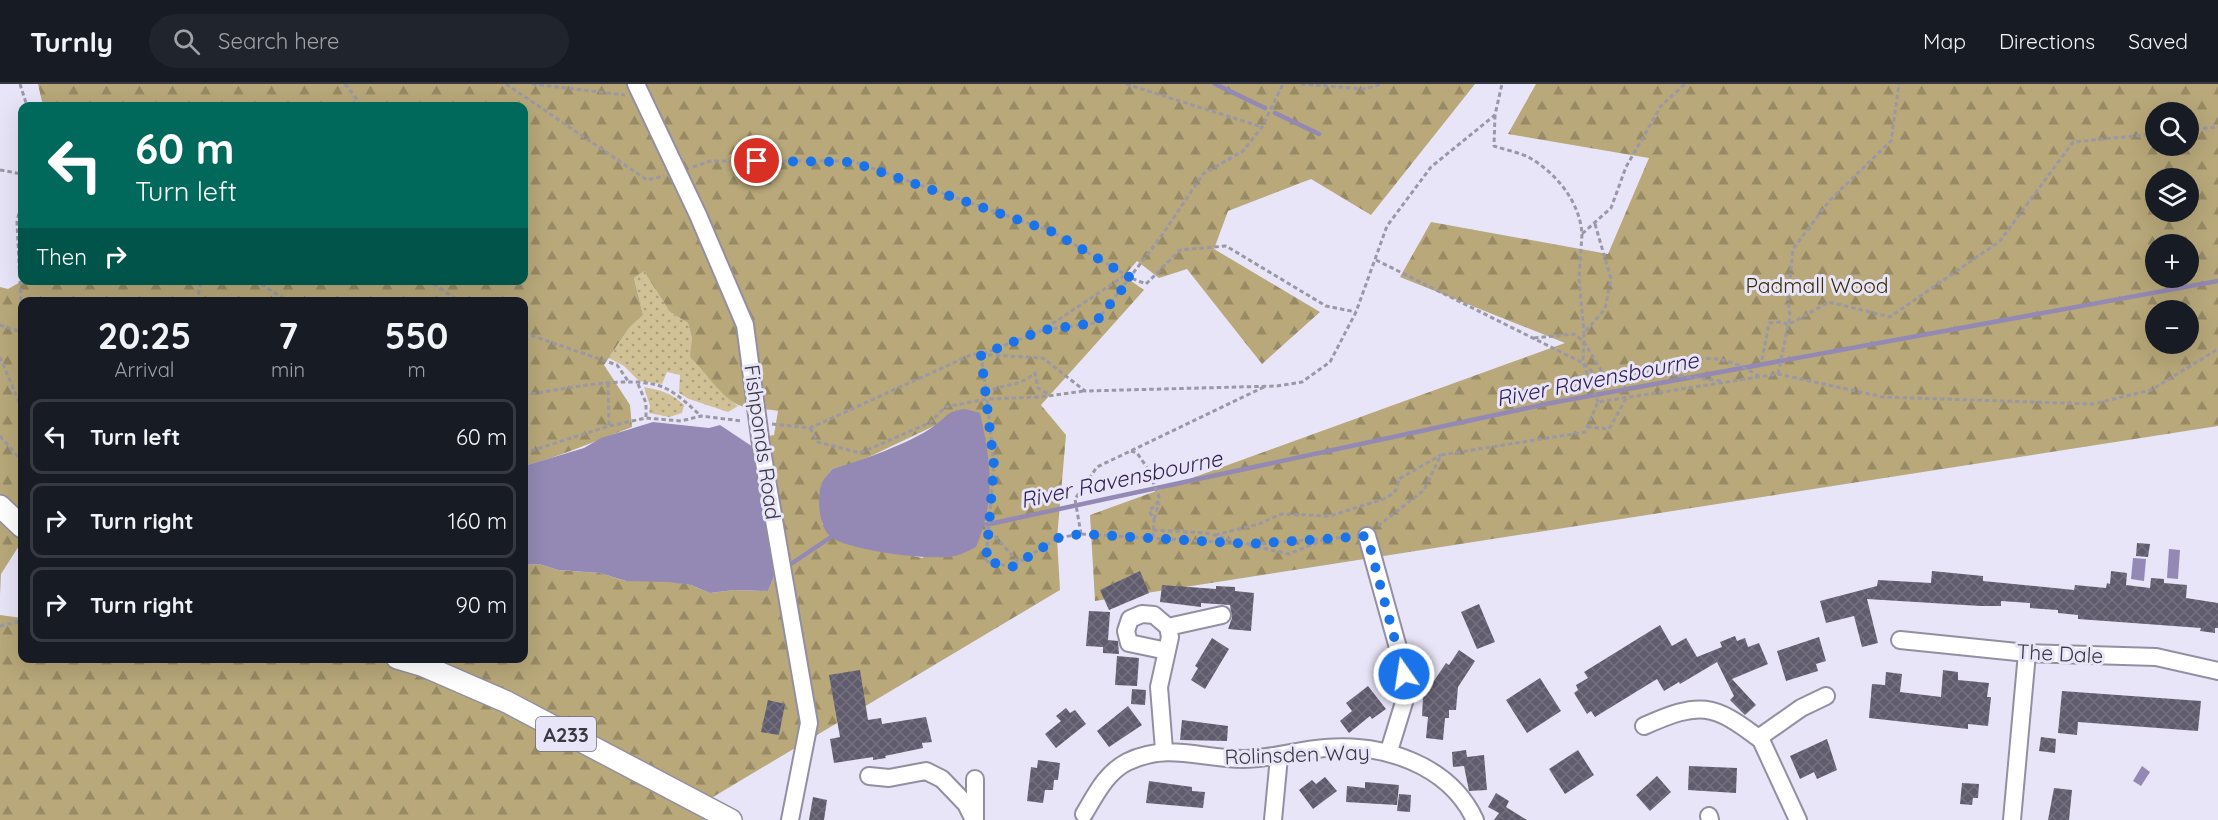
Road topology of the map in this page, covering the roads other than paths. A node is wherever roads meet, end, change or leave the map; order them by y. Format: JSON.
{"nodes":[{"id":1,"x":639,"y":91,"type":"edge"},
{"id":2,"x":0,"y":506,"type":"edge"},
{"id":3,"x":18,"y":523,"type":"edge"},
{"id":4,"x":1367,"y":536,"type":"road end"},
{"id":5,"x":1222,"y":615,"type":"dead end"},
{"id":6,"x":1900,"y":640,"type":"dead end"},
{"id":7,"x":2027,"y":653,"type":"junction"},
{"id":8,"x":414,"y":663,"type":"edge"},
{"id":9,"x":2218,"y":671,"type":"edge"},
{"id":10,"x":1826,"y":696,"type":"dead end"},
{"id":11,"x":1644,"y":726,"type":"dead end"},
{"id":12,"x":1761,"y":740,"type":"junction"},
{"id":13,"x":1164,"y":750,"type":"junction"},
{"id":14,"x":1389,"y":751,"type":"junction"},
{"id":15,"x":1278,"y":757,"type":"junction"},
{"id":16,"x":869,"y":776,"type":"dead end"},
{"id":17,"x":975,"y":779,"type":"dead end"},
{"id":18,"x":1084,"y":813,"type":"dead end"},
{"id":19,"x":731,"y":820,"type":"edge"},
{"id":20,"x":790,"y":820,"type":"edge"},
{"id":21,"x":974,"y":820,"type":"edge"},
{"id":22,"x":1273,"y":820,"type":"edge"},
{"id":23,"x":1475,"y":820,"type":"edge"},
{"id":24,"x":1798,"y":820,"type":"edge"},
{"id":25,"x":2012,"y":820,"type":"edge"}],
"edges":[{"from":1,"to":20,"type":"street","name":"Fishponds Road"},
{"from":2,"to":3,"type":"main road"},
{"from":4,"to":14,"type":"street"},
{"from":5,"to":13,"type":"street"},
{"from":6,"to":7,"type":"street","name":"The Dale"},
{"from":7,"to":9,"type":"street","name":"The Dale"},
{"from":7,"to":25,"type":"street"},
{"from":8,"to":19,"type":"main road","number":"A233"},
{"from":10,"to":12,"type":"street"},
{"from":11,"to":12,"type":"street"},
{"from":12,"to":24,"type":"street"},
{"from":13,"to":15,"type":"street","name":"Rolinsden Way"},
{"from":13,"to":18,"type":"street","name":"Rolinsden Way"},
{"from":14,"to":15,"type":"street","name":"Rolinsden Way"},
{"from":14,"to":23,"type":"street","name":"Rolinsden Way"},
{"from":15,"to":22,"type":"street"},
{"from":16,"to":21,"type":"street"},
{"from":17,"to":21,"type":"street"}]}
